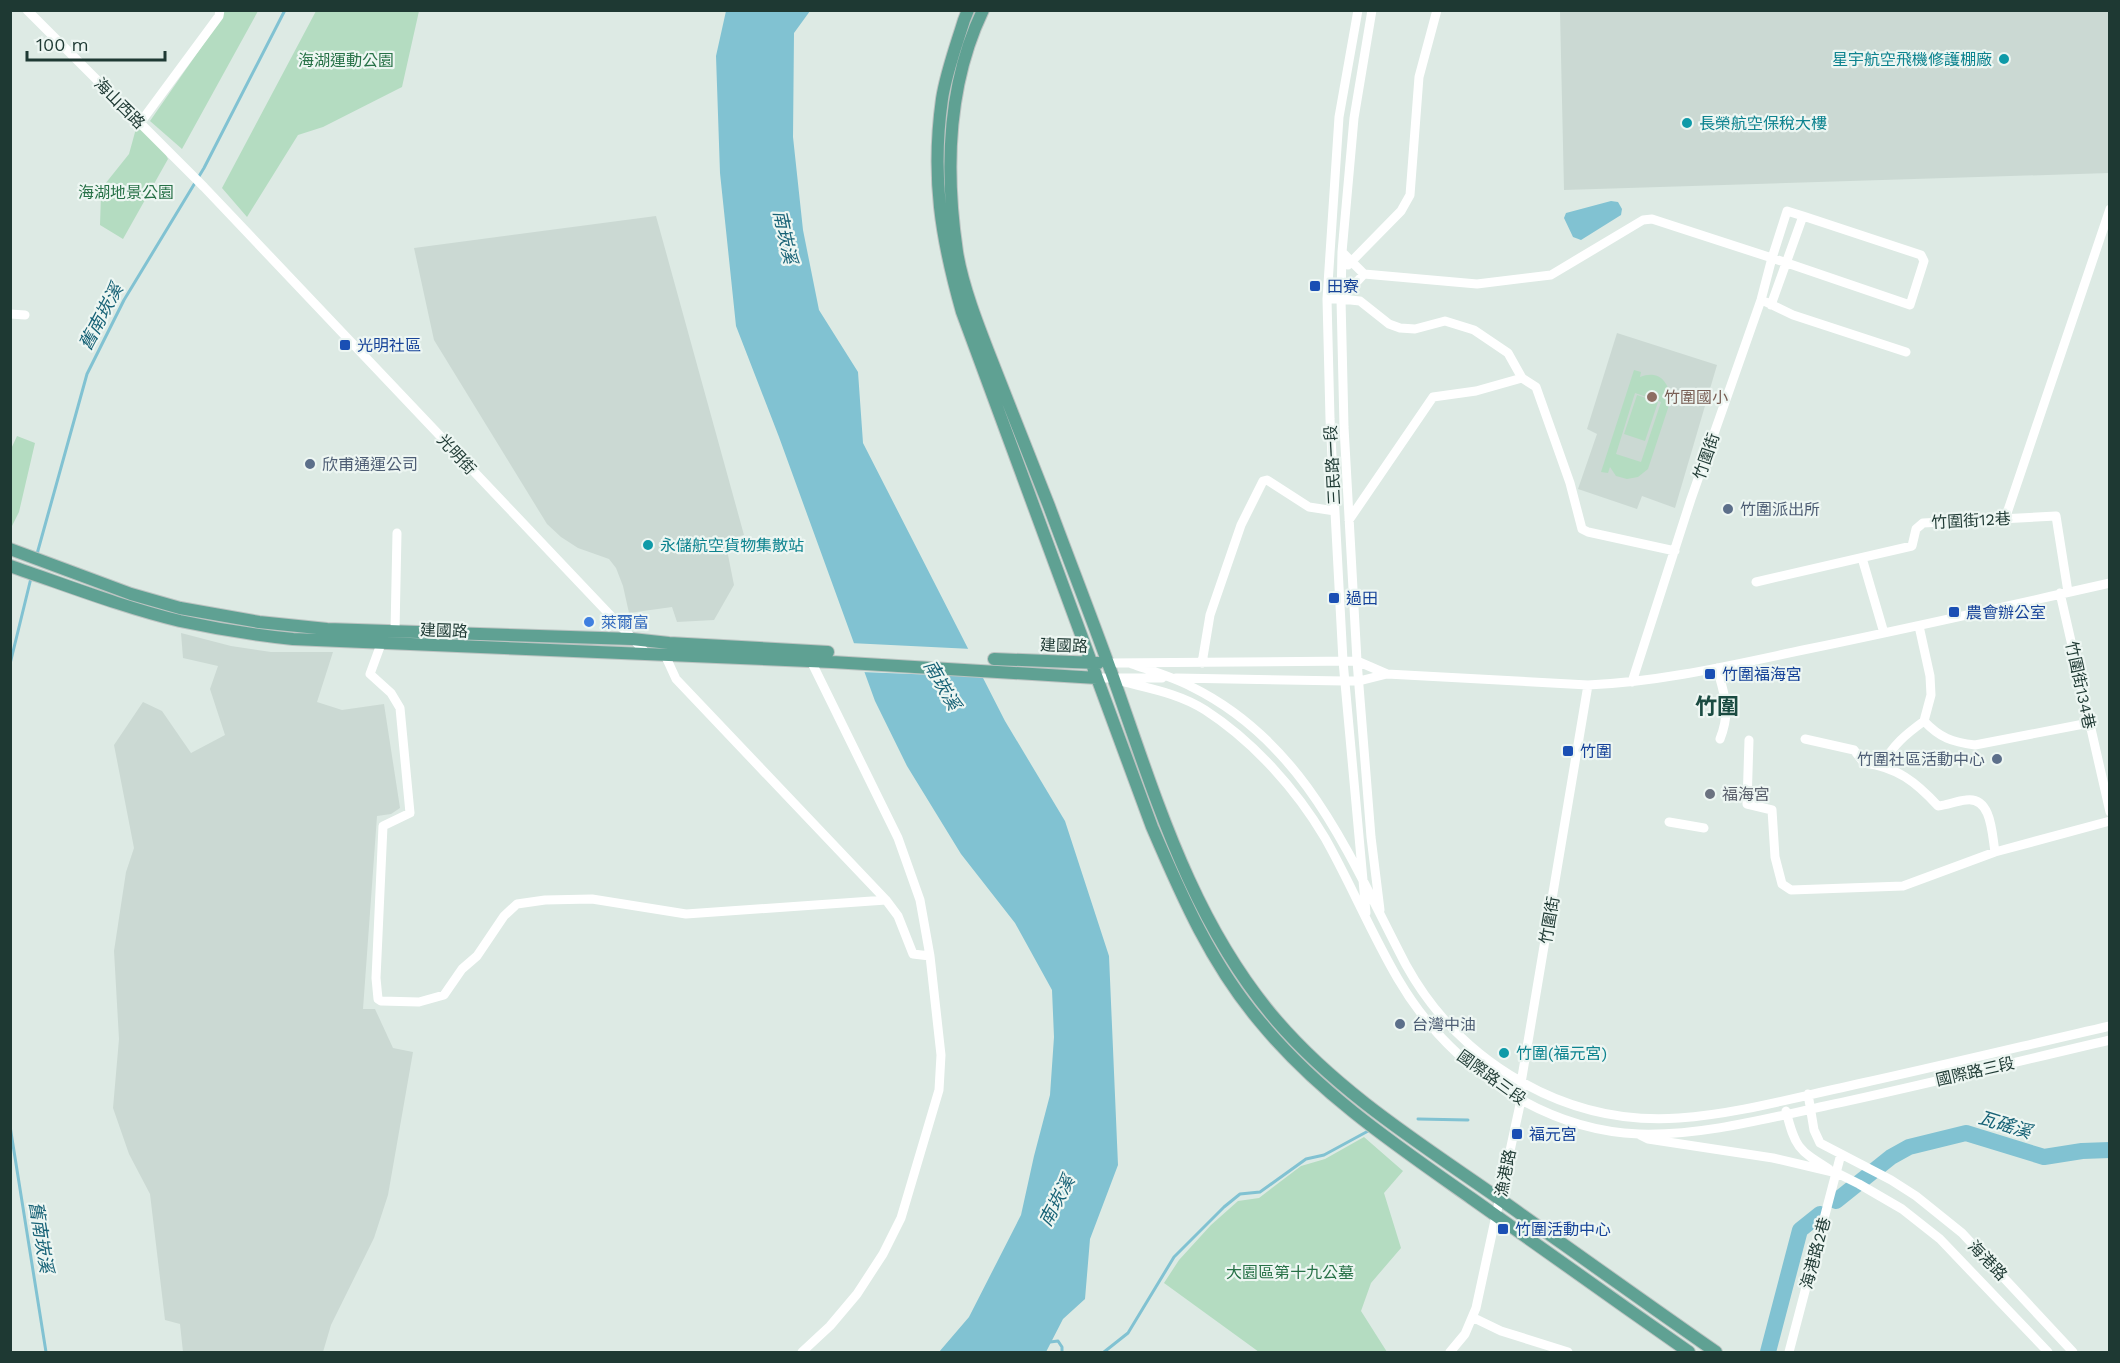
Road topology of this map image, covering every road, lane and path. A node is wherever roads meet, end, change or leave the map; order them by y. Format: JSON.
{"nodes":[{"id":1,"x":27,"y":10,"type":"edge"},
{"id":2,"x":220,"y":10,"type":"edge"},
{"id":3,"x":968,"y":10,"type":"edge"},
{"id":4,"x":983,"y":10,"type":"edge"},
{"id":5,"x":1358,"y":10,"type":"edge"},
{"id":6,"x":1372,"y":10,"type":"edge"},
{"id":7,"x":1437,"y":10,"type":"edge"},
{"id":8,"x":140,"y":123,"type":"junction"},
{"id":9,"x":2109,"y":209,"type":"edge"},
{"id":10,"x":1803,"y":216,"type":"junction"},
{"id":11,"x":1342,"y":252,"type":"junction"},
{"id":12,"x":267,"y":253,"type":"joint"},
{"id":13,"x":1772,"y":258,"type":"junction"},
{"id":14,"x":1352,"y":261,"type":"junction"},
{"id":15,"x":1787,"y":263,"type":"junction"},
{"id":16,"x":1342,"y":271,"type":"junction"},
{"id":17,"x":1364,"y":274,"type":"junction"},
{"id":18,"x":1327,"y":299,"type":"junction"},
{"id":19,"x":1341,"y":299,"type":"junction"},
{"id":20,"x":1761,"y":300,"type":"junction"},
{"id":21,"x":1771,"y":305,"type":"junction"},
{"id":22,"x":10,"y":314,"type":"edge"},
{"id":23,"x":25,"y":315,"type":"dead end"},
{"id":24,"x":1906,"y":352,"type":"dead end"},
{"id":25,"x":1522,"y":378,"type":"junction"},
{"id":26,"x":1335,"y":511,"type":"junction"},
{"id":27,"x":2005,"y":519,"type":"junction"},
{"id":28,"x":1349,"y":520,"type":"junction"},
{"id":29,"x":397,"y":533,"type":"dead end"},
{"id":30,"x":15,"y":551,"type":"edge"},
{"id":31,"x":1675,"y":551,"type":"junction"},
{"id":32,"x":1862,"y":558,"type":"junction"},
{"id":33,"x":12,"y":566,"type":"edge"},
{"id":34,"x":1756,"y":582,"type":"dead end"},
{"id":35,"x":2109,"y":583,"type":"edge"},
{"id":36,"x":2064,"y":593,"type":"junction"},
{"id":37,"x":1919,"y":626,"type":"junction"},
{"id":38,"x":395,"y":631,"type":"junction"},
{"id":39,"x":1884,"y":633,"type":"junction"},
{"id":40,"x":632,"y":639,"type":"junction"},
{"id":41,"x":381,"y":644,"type":"junction"},
{"id":42,"x":648,"y":655,"type":"junction"},
{"id":43,"x":665,"y":655,"type":"junction"},
{"id":44,"x":830,"y":657,"type":"junction"},
{"id":45,"x":994,"y":659,"type":"dead end"},
{"id":46,"x":1343,"y":661,"type":"junction"},
{"id":47,"x":1357,"y":661,"type":"junction"},
{"id":48,"x":812,"y":662,"type":"junction"},
{"id":49,"x":1092,"y":663,"type":"junction"},
{"id":50,"x":1108,"y":663,"type":"junction"},
{"id":51,"x":1202,"y":663,"type":"junction"},
{"id":52,"x":1132,"y":664,"type":"junction"},
{"id":53,"x":1717,"y":668,"type":"junction"},
{"id":54,"x":1387,"y":674,"type":"junction"},
{"id":55,"x":1097,"y":678,"type":"junction"},
{"id":56,"x":1169,"y":678,"type":"junction"},
{"id":57,"x":1113,"y":679,"type":"junction"},
{"id":58,"x":1344,"y":681,"type":"junction"},
{"id":59,"x":1359,"y":681,"type":"junction"},
{"id":60,"x":1632,"y":682,"type":"junction"},
{"id":61,"x":1588,"y":686,"type":"junction"},
{"id":62,"x":1924,"y":721,"type":"junction"},
{"id":63,"x":2089,"y":723,"type":"junction"},
{"id":64,"x":1720,"y":739,"type":"dead end"},
{"id":65,"x":1804,"y":739,"type":"dead end"},
{"id":66,"x":1749,"y":740,"type":"dead end"},
{"id":67,"x":1882,"y":765,"type":"junction"},
{"id":68,"x":2109,"y":812,"type":"edge"},
{"id":69,"x":2109,"y":821,"type":"edge"},
{"id":70,"x":1670,"y":822,"type":"dead end"},
{"id":71,"x":1704,"y":828,"type":"dead end"},
{"id":72,"x":1995,"y":852,"type":"junction"},
{"id":73,"x":1362,"y":882,"type":"junction"},
{"id":74,"x":886,"y":900,"type":"junction"},
{"id":75,"x":1382,"y":919,"type":"junction"},
{"id":76,"x":1367,"y":921,"type":"junction"},
{"id":77,"x":930,"y":956,"type":"junction"},
{"id":78,"x":2109,"y":1026,"type":"edge"},
{"id":79,"x":2109,"y":1040,"type":"edge"},
{"id":80,"x":1521,"y":1092,"type":"junction"},
{"id":81,"x":1808,"y":1094,"type":"junction"},
{"id":82,"x":1783,"y":1100,"type":"junction"},
{"id":83,"x":1811,"y":1109,"type":"junction"},
{"id":84,"x":1787,"y":1114,"type":"junction"},
{"id":85,"x":1638,"y":1134,"type":"junction"},
{"id":86,"x":1841,"y":1154,"type":"junction"},
{"id":87,"x":1837,"y":1173,"type":"junction"},
{"id":88,"x":1500,"y":1199,"type":"junction"},
{"id":89,"x":1496,"y":1216,"type":"junction"},
{"id":90,"x":1474,"y":1318,"type":"junction"},
{"id":91,"x":801,"y":1353,"type":"edge"},
{"id":92,"x":1450,"y":1353,"type":"edge"},
{"id":93,"x":1568,"y":1353,"type":"edge"},
{"id":94,"x":1689,"y":1353,"type":"edge"},
{"id":95,"x":1716,"y":1353,"type":"edge"},
{"id":96,"x":1789,"y":1353,"type":"edge"},
{"id":97,"x":2048,"y":1353,"type":"edge"},
{"id":98,"x":2073,"y":1353,"type":"edge"}],
"edges":[{"from":1,"to":8,"type":"street","name":"海山西路"},
{"from":2,"to":8,"type":"street"},
{"from":3,"to":49,"type":"main road"},
{"from":4,"to":50,"type":"main road"},
{"from":5,"to":18,"type":"street","name":"三民路一段"},
{"from":6,"to":11,"type":"street","name":"三民路一段"},
{"from":7,"to":14,"type":"street"},
{"from":8,"to":12,"type":"street","name":"海山西路"},
{"from":9,"to":27,"type":"street"},
{"from":10,"to":13,"type":"street","name":"竹圍街"},
{"from":10,"to":15,"type":"street"},
{"from":10,"to":15,"type":"street"},
{"from":11,"to":14,"type":"street"},
{"from":11,"to":16,"type":"street","name":"三民路一段"},
{"from":12,"to":40,"type":"street","name":"光明街"},
{"from":13,"to":15,"type":"street"},
{"from":13,"to":17,"type":"street"},
{"from":13,"to":20,"type":"street","name":"竹圍街"},
{"from":14,"to":16,"type":"street"},
{"from":14,"to":17,"type":"street"},
{"from":15,"to":21,"type":"street"},
{"from":16,"to":19,"type":"street","name":"三民路一段"},
{"from":17,"to":19,"type":"street"},
{"from":18,"to":19,"type":"street"},
{"from":18,"to":26,"type":"street","name":"三民路一段"},
{"from":19,"to":25,"type":"street"},
{"from":19,"to":28,"type":"street","name":"三民路一段"},
{"from":20,"to":21,"type":"street"},
{"from":20,"to":31,"type":"street","name":"竹圍街"},
{"from":21,"to":24,"type":"street"},
{"from":22,"to":23,"type":"street"},
{"from":25,"to":28,"type":"street"},
{"from":25,"to":31,"type":"street"},
{"from":26,"to":46,"type":"street","name":"三民路一段"},
{"from":26,"to":51,"type":"street"},
{"from":27,"to":32,"type":"street","name":"竹圍街12巷"},
{"from":27,"to":36,"type":"street","name":"竹圍街12巷"},
{"from":28,"to":47,"type":"street","name":"三民路一段"},
{"from":29,"to":38,"type":"street"},
{"from":30,"to":38,"type":"main road","name":"建國路"},
{"from":31,"to":60,"type":"street","name":"竹圍街"},
{"from":32,"to":34,"type":"street","name":"竹圍街12巷"},
{"from":32,"to":39,"type":"street"},
{"from":33,"to":41,"type":"main road","name":"建國路"},
{"from":35,"to":36,"type":"street"},
{"from":36,"to":37,"type":"street"},
{"from":36,"to":63,"type":"street","name":"竹圍街134巷"},
{"from":37,"to":39,"type":"street"},
{"from":37,"to":62,"type":"street"},
{"from":38,"to":40,"type":"main road","name":"建國路"},
{"from":39,"to":53,"type":"street"},
{"from":40,"to":42,"type":"street","name":"光明街"},
{"from":40,"to":44,"type":"main road","name":"建國路"},
{"from":41,"to":42,"type":"main road","name":"建國路"},
{"from":41,"to":74,"type":"street"},
{"from":42,"to":43,"type":"main road","name":"建國路"},
{"from":43,"to":48,"type":"main road","name":"建國路"},
{"from":43,"to":74,"type":"street"},
{"from":44,"to":48,"type":"main road","name":"建國路"},
{"from":44,"to":55,"type":"main road","name":"建國路"},
{"from":45,"to":49,"type":"main road","name":"建國路"},
{"from":46,"to":47,"type":"street","name":"建國路"},
{"from":46,"to":51,"type":"street","name":"建國路"},
{"from":46,"to":58,"type":"street","name":"三民路一段"},
{"from":47,"to":54,"type":"street"},
{"from":47,"to":59,"type":"street","name":"三民路一段"},
{"from":48,"to":77,"type":"street"},
{"from":49,"to":50,"type":"main road","name":"建國路"},
{"from":49,"to":55,"type":"main road"},
{"from":50,"to":52,"type":"street","name":"建國路"},
{"from":50,"to":57,"type":"main road"},
{"from":51,"to":52,"type":"street","name":"建國路"},
{"from":52,"to":56,"type":"street","name":"國際路三段"},
{"from":53,"to":60,"type":"street"},
{"from":53,"to":64,"type":"street"},
{"from":54,"to":59,"type":"street"},
{"from":54,"to":61,"type":"street"},
{"from":55,"to":57,"type":"street","name":"建國路"},
{"from":55,"to":89,"type":"main road"},
{"from":56,"to":57,"type":"street"},
{"from":56,"to":58,"type":"street"},
{"from":56,"to":73,"type":"street","name":"國際路三段"},
{"from":57,"to":76,"type":"street","name":"國際路三段"},
{"from":57,"to":88,"type":"main road"},
{"from":58,"to":59,"type":"street"},
{"from":58,"to":73,"type":"street","name":"三民路一段"},
{"from":59,"to":75,"type":"street","name":"三民路一段"},
{"from":60,"to":61,"type":"street"},
{"from":61,"to":80,"type":"street","name":"竹圍街"},
{"from":62,"to":63,"type":"street"},
{"from":62,"to":67,"type":"street"},
{"from":63,"to":68,"type":"street","name":"竹圍街134巷"},
{"from":65,"to":67,"type":"street"},
{"from":66,"to":72,"type":"street"},
{"from":67,"to":72,"type":"street"},
{"from":69,"to":72,"type":"street"},
{"from":70,"to":71,"type":"street"},
{"from":73,"to":75,"type":"street","name":"國際路三段"},
{"from":73,"to":76,"type":"street","name":"三民路一段"},
{"from":74,"to":77,"type":"street"},
{"from":75,"to":80,"type":"street","name":"國際路三段"},
{"from":76,"to":80,"type":"street","name":"國際路三段"},
{"from":77,"to":91,"type":"street"},
{"from":78,"to":81,"type":"street","name":"國際路三段"},
{"from":79,"to":83,"type":"street","name":"國際路三段"},
{"from":80,"to":82,"type":"street","name":"國際路三段"},
{"from":80,"to":85,"type":"street","name":"國際路三段"},
{"from":80,"to":88,"type":"street","name":"漁港路"},
{"from":81,"to":82,"type":"street","name":"國際路三段"},
{"from":81,"to":83,"type":"street"},
{"from":82,"to":84,"type":"street"},
{"from":83,"to":84,"type":"street","name":"國際路三段"},
{"from":83,"to":86,"type":"street"},
{"from":84,"to":85,"type":"street","name":"國際路三段"},
{"from":84,"to":87,"type":"street"},
{"from":85,"to":87,"type":"street"},
{"from":86,"to":87,"type":"street","name":"海港路2巷"},
{"from":86,"to":98,"type":"street","name":"海港路"},
{"from":87,"to":96,"type":"street","name":"海港路2巷"},
{"from":87,"to":97,"type":"street","name":"海港路"},
{"from":88,"to":89,"type":"street","name":"漁港路"},
{"from":88,"to":95,"type":"main road"},
{"from":89,"to":90,"type":"street","name":"漁港路"},
{"from":89,"to":94,"type":"main road"},
{"from":90,"to":92,"type":"street","name":"漁港路"},
{"from":90,"to":93,"type":"street"}]}
